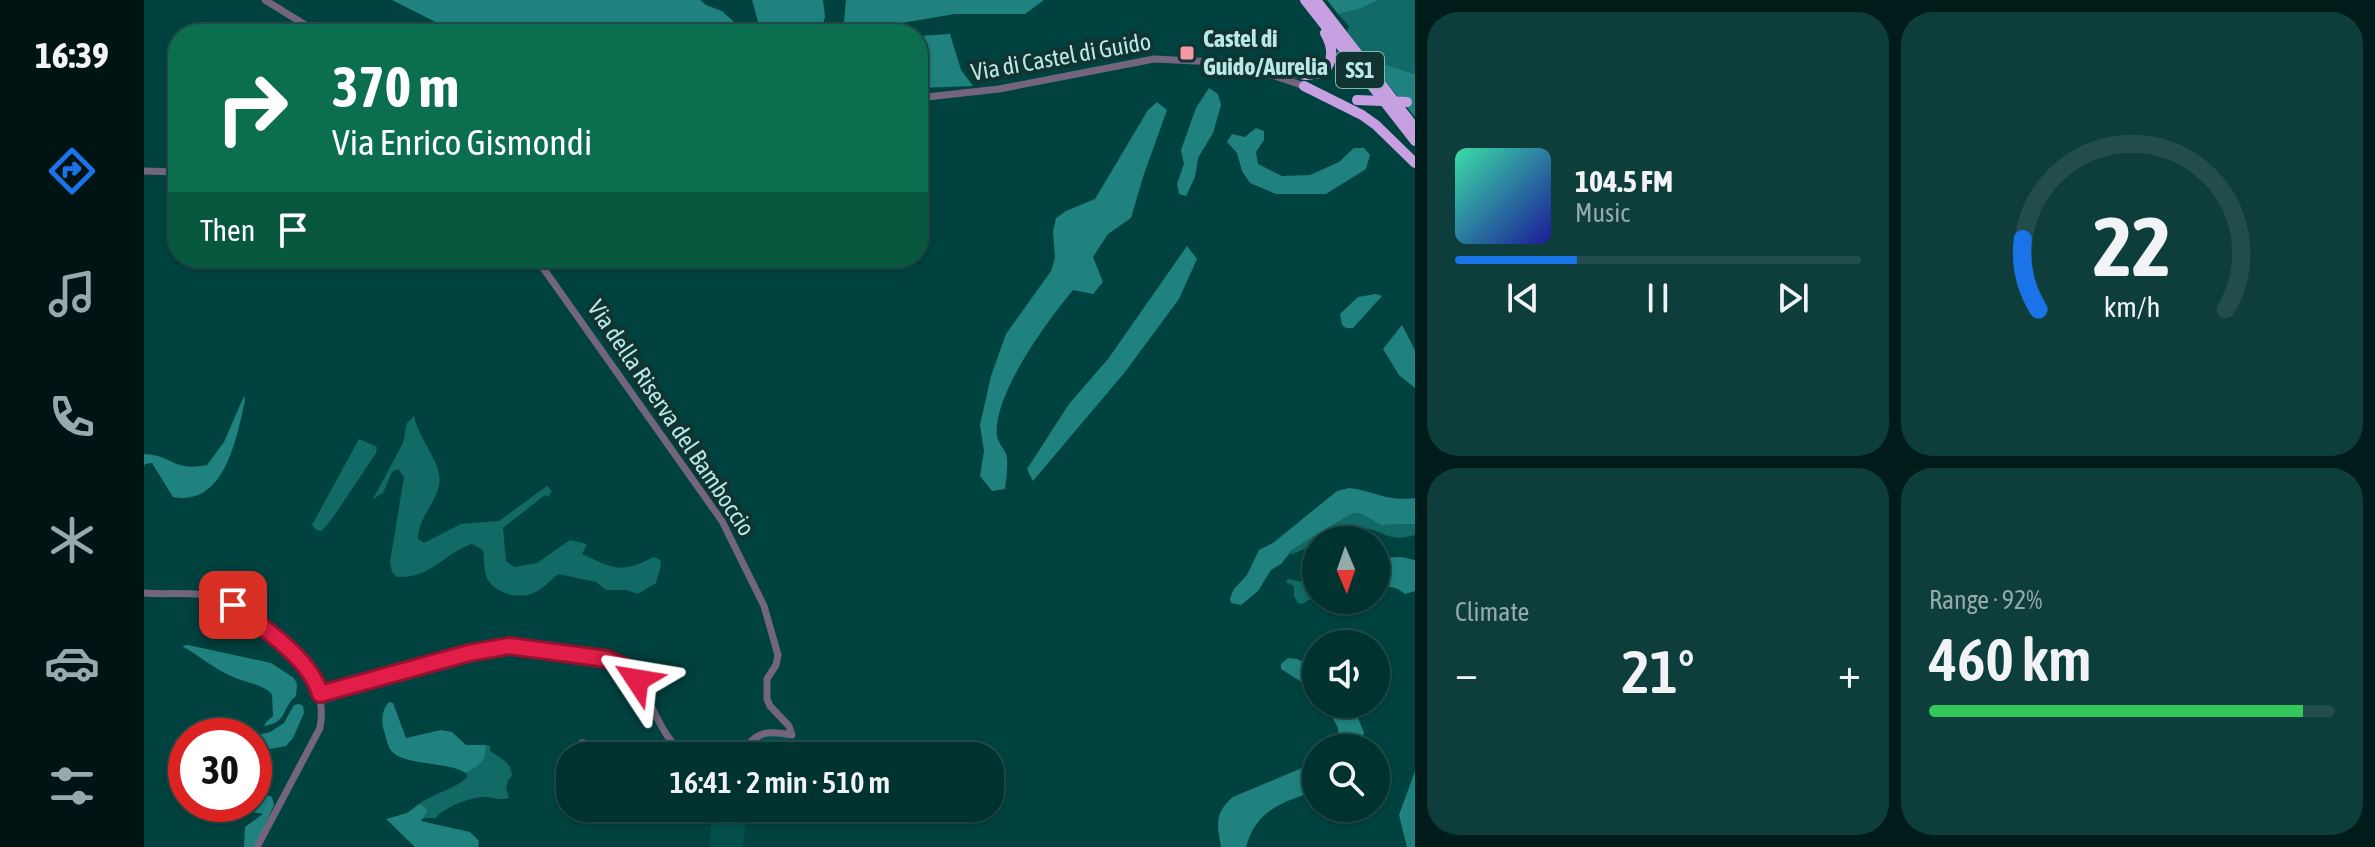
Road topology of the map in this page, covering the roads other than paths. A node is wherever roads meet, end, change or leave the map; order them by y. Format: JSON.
{"nodes":[{"id":1,"x":265,"y":0,"type":"edge"},
{"id":2,"x":1302,"y":0,"type":"edge"},
{"id":3,"x":1316,"y":0,"type":"edge"},
{"id":4,"x":304,"y":24,"type":"edge"},
{"id":5,"x":1245,"y":68,"type":"junction"},
{"id":6,"x":1304,"y":86,"type":"junction"},
{"id":7,"x":928,"y":97,"type":"edge"},
{"id":8,"x":1411,"y":102,"type":"edge"},
{"id":9,"x":1415,"y":128,"type":"edge"},
{"id":10,"x":1415,"y":141,"type":"edge"},
{"id":11,"x":1415,"y":163,"type":"edge"},
{"id":12,"x":144,"y":171,"type":"edge"},
{"id":13,"x":168,"y":172,"type":"edge"},
{"id":14,"x":543,"y":268,"type":"edge"},
{"id":15,"x":144,"y":593,"type":"edge"},
{"id":16,"x":320,"y":694,"type":"junction"},
{"id":17,"x":674,"y":742,"type":"edge"},
{"id":18,"x":750,"y":742,"type":"edge"},
{"id":19,"x":257,"y":847,"type":"edge"}],
"edges":[{"from":1,"to":4,"type":"street"},
{"from":2,"to":5,"type":"highway"},
{"from":2,"to":10,"type":"highway","number":"SS1"},
{"from":3,"to":9,"type":"highway","number":"SS1"},
{"from":5,"to":6,"type":"street","name":"Via di Castel di Guido"},
{"from":5,"to":7,"type":"street","name":"Via di Castel di Guido"},
{"from":6,"to":8,"type":"highway","bridge":true},
{"from":6,"to":11,"type":"highway"},
{"from":12,"to":13,"type":"street"},
{"from":14,"to":18,"type":"street","name":"Via della Riserva del Bamboccio"},
{"from":15,"to":16,"type":"street"},
{"from":16,"to":17,"type":"street"},
{"from":16,"to":19,"type":"street"}]}
